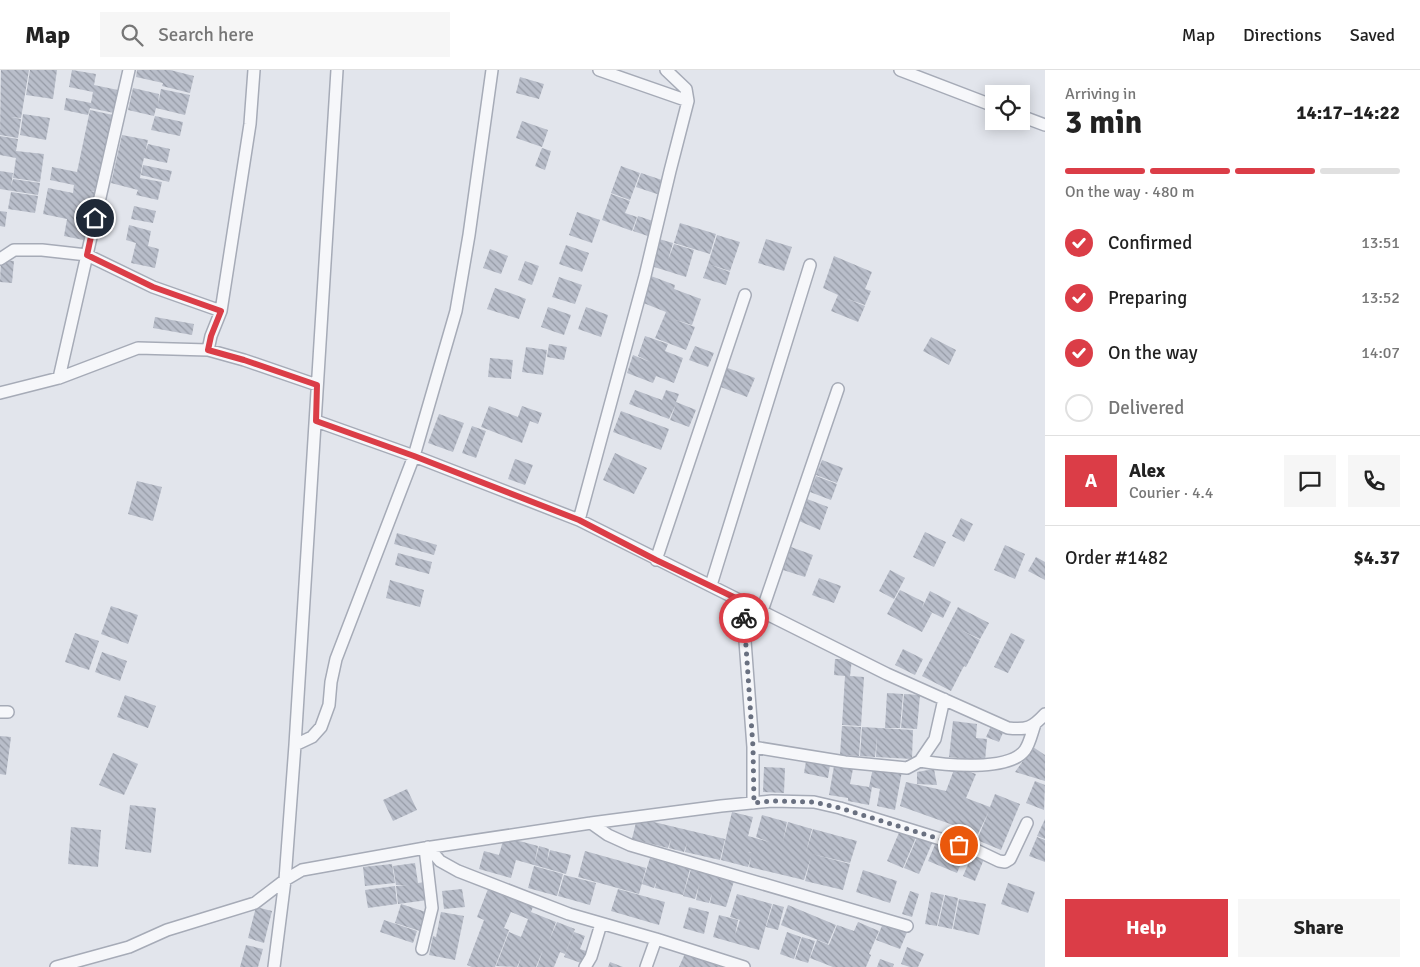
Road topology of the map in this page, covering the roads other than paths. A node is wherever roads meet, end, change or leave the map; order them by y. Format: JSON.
{"nodes":[{"id":1,"x":129,"y":70,"type":"edge"},
{"id":2,"x":254,"y":70,"type":"edge"},
{"id":3,"x":337,"y":70,"type":"edge"},
{"id":4,"x":492,"y":70,"type":"edge"},
{"id":5,"x":599,"y":70,"type":"edge"},
{"id":6,"x":666,"y":70,"type":"edge"},
{"id":7,"x":900,"y":70,"type":"edge"},
{"id":8,"x":688,"y":101,"type":"junction"},
{"id":9,"x":985,"y":103,"type":"edge"},
{"id":10,"x":1030,"y":119,"type":"edge"},
{"id":11,"x":1045,"y":125,"type":"edge"},
{"id":12,"x":87,"y":255,"type":"junction"},
{"id":13,"x":0,"y":259,"type":"edge"},
{"id":14,"x":810,"y":266,"type":"dead end"},
{"id":15,"x":745,"y":295,"type":"dead end"},
{"id":16,"x":221,"y":311,"type":"junction"},
{"id":17,"x":208,"y":350,"type":"junction"},
{"id":18,"x":59,"y":378,"type":"junction"},
{"id":19,"x":317,"y":385,"type":"junction"},
{"id":20,"x":838,"y":389,"type":"dead end"},
{"id":21,"x":0,"y":393,"type":"edge"},
{"id":22,"x":316,"y":421,"type":"junction"},
{"id":23,"x":414,"y":456,"type":"junction"},
{"id":24,"x":579,"y":520,"type":"junction"},
{"id":25,"x":656,"y":560,"type":"junction"},
{"id":26,"x":711,"y":585,"type":"junction"},
{"id":27,"x":742,"y":601,"type":"junction"},
{"id":28,"x":762,"y":611,"type":"junction"},
{"id":29,"x":944,"y":699,"type":"junction"},
{"id":30,"x":1045,"y":714,"type":"edge"},
{"id":31,"x":1035,"y":724,"type":"junction"},
{"id":32,"x":295,"y":745,"type":"junction"},
{"id":33,"x":753,"y":747,"type":"junction"},
{"id":34,"x":920,"y":761,"type":"junction"},
{"id":35,"x":754,"y":803,"type":"junction"},
{"id":36,"x":591,"y":823,"type":"junction"},
{"id":37,"x":1027,"y":824,"type":"dead end"},
{"id":38,"x":426,"y":848,"type":"junction"},
{"id":39,"x":285,"y":880,"type":"junction"},
{"id":40,"x":601,"y":924,"type":"junction"},
{"id":41,"x":907,"y":926,"type":"dead end"},
{"id":42,"x":656,"y":939,"type":"junction"},
{"id":43,"x":422,"y":949,"type":"dead end"},
{"id":44,"x":56,"y":967,"type":"edge"},
{"id":45,"x":274,"y":967,"type":"edge"},
{"id":46,"x":585,"y":967,"type":"edge"},
{"id":47,"x":646,"y":967,"type":"edge"},
{"id":48,"x":744,"y":967,"type":"edge"}],
"edges":[{"from":1,"to":12,"type":"street"},
{"from":2,"to":16,"type":"street"},
{"from":3,"to":19,"type":"street"},
{"from":4,"to":23,"type":"street"},
{"from":5,"to":8,"type":"street"},
{"from":6,"to":8,"type":"street"},
{"from":7,"to":9,"type":"street"},
{"from":8,"to":24,"type":"street"},
{"from":10,"to":11,"type":"street"},
{"from":12,"to":13,"type":"street"},
{"from":12,"to":16,"type":"street"},
{"from":12,"to":18,"type":"street"},
{"from":14,"to":26,"type":"street"},
{"from":15,"to":25,"type":"street"},
{"from":16,"to":17,"type":"street"},
{"from":17,"to":18,"type":"street"},
{"from":17,"to":19,"type":"street"},
{"from":18,"to":21,"type":"street"},
{"from":19,"to":22,"type":"street"},
{"from":20,"to":28,"type":"street"},
{"from":22,"to":23,"type":"street"},
{"from":22,"to":32,"type":"street"},
{"from":23,"to":24,"type":"street"},
{"from":23,"to":32,"type":"street"},
{"from":24,"to":25,"type":"street"},
{"from":25,"to":26,"type":"street"},
{"from":26,"to":27,"type":"street"},
{"from":27,"to":28,"type":"street"},
{"from":27,"to":33,"type":"street"},
{"from":28,"to":29,"type":"street"},
{"from":29,"to":31,"type":"street"},
{"from":29,"to":34,"type":"street"},
{"from":30,"to":31,"type":"street"},
{"from":31,"to":34,"type":"street"},
{"from":32,"to":39,"type":"street"},
{"from":33,"to":34,"type":"street"},
{"from":33,"to":35,"type":"street"},
{"from":35,"to":36,"type":"street"},
{"from":35,"to":37,"type":"street"},
{"from":36,"to":38,"type":"street"},
{"from":36,"to":41,"type":"street"},
{"from":38,"to":39,"type":"street"},
{"from":38,"to":40,"type":"street"},
{"from":38,"to":43,"type":"street"},
{"from":39,"to":44,"type":"street"},
{"from":39,"to":45,"type":"street"},
{"from":40,"to":42,"type":"street"},
{"from":40,"to":46,"type":"street"},
{"from":42,"to":47,"type":"street"},
{"from":42,"to":48,"type":"street"}]}
